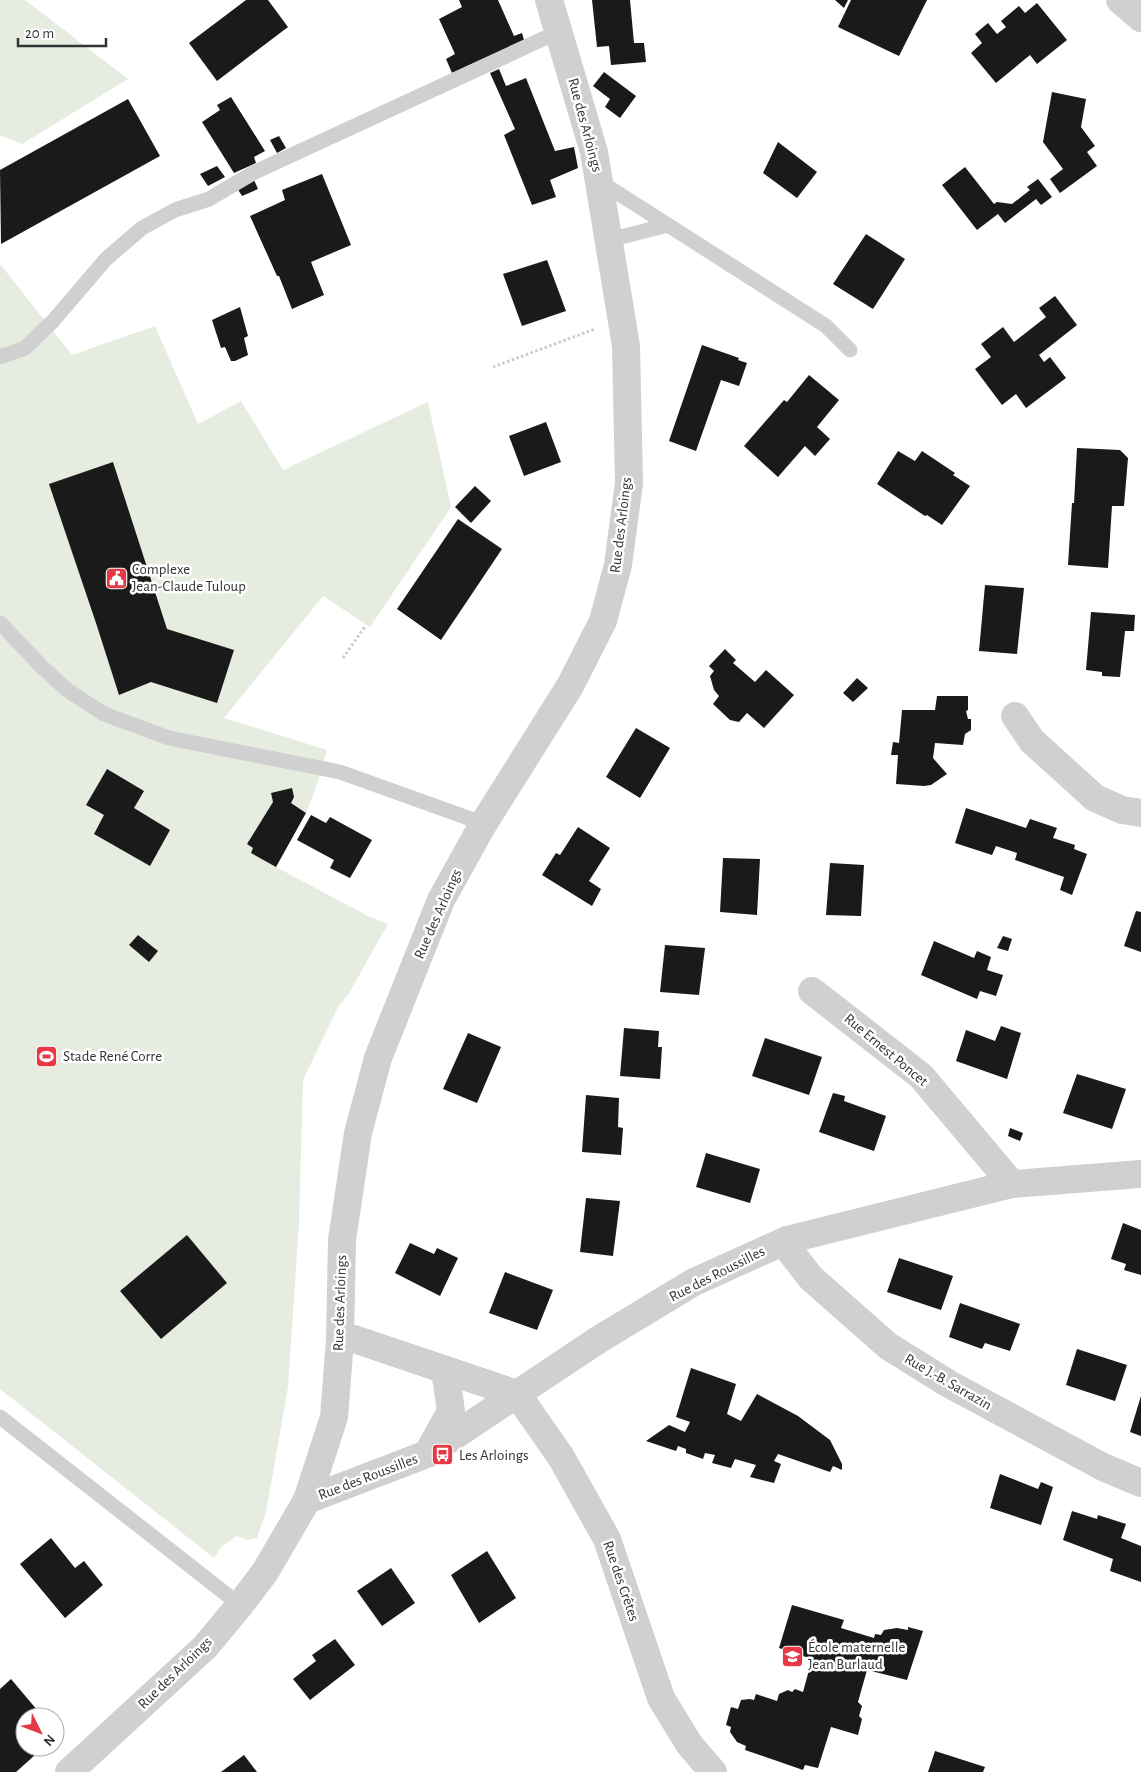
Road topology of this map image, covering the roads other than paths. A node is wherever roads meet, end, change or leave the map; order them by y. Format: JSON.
{"nodes":[{"id":1,"x":549,"y":0,"type":"edge"},
{"id":2,"x":1120,"y":0,"type":"edge"},
{"id":3,"x":1141,"y":18,"type":"edge"},
{"id":4,"x":558,"y":32,"type":"junction"},
{"id":5,"x":599,"y":181,"type":"junction"},
{"id":6,"x":668,"y":225,"type":"junction"},
{"id":7,"x":609,"y":240,"type":"junction"},
{"id":8,"x":850,"y":350,"type":"dead end"},
{"id":9,"x":0,"y":357,"type":"edge"},
{"id":10,"x":0,"y":623,"type":"edge"},
{"id":11,"x":1015,"y":716,"type":"dead end"},
{"id":12,"x":1141,"y":813,"type":"edge"},
{"id":13,"x":482,"y":826,"type":"junction"},
{"id":14,"x":812,"y":991,"type":"dead end"},
{"id":15,"x":1141,"y":1174,"type":"edge"},
{"id":16,"x":1012,"y":1184,"type":"junction"},
{"id":17,"x":787,"y":1240,"type":"junction"},
{"id":18,"x":340,"y":1340,"type":"junction"},
{"id":19,"x":445,"y":1370,"type":"junction"},
{"id":20,"x":517,"y":1394,"type":"junction"},
{"id":21,"x":0,"y":1417,"type":"edge"},
{"id":22,"x":427,"y":1454,"type":"junction"},
{"id":23,"x":1141,"y":1483,"type":"edge"},
{"id":24,"x":307,"y":1500,"type":"junction"},
{"id":25,"x":240,"y":1605,"type":"junction"},
{"id":26,"x":69,"y":1772,"type":"edge"},
{"id":27,"x":713,"y":1772,"type":"edge"}],
"edges":[{"from":1,"to":4,"type":"street","name":"Rue des Arloings"},
{"from":2,"to":3,"type":"street"},
{"from":4,"to":5,"type":"street","name":"Rue des Arloings"},
{"from":4,"to":9,"type":"lane"},
{"from":5,"to":6,"type":"lane"},
{"from":5,"to":7,"type":"street","name":"Rue des Arloings"},
{"from":6,"to":7,"type":"lane"},
{"from":6,"to":8,"type":"lane"},
{"from":7,"to":13,"type":"street","name":"Rue des Arloings"},
{"from":10,"to":13,"type":"lane"},
{"from":11,"to":12,"type":"street"},
{"from":13,"to":18,"type":"street","name":"Rue des Arloings"},
{"from":14,"to":16,"type":"street","name":"Rue Ernest Poncet"},
{"from":15,"to":16,"type":"street","name":"Rue des Roussilles"},
{"from":16,"to":17,"type":"street","name":"Rue des Roussilles"},
{"from":17,"to":20,"type":"street","name":"Rue des Roussilles"},
{"from":17,"to":23,"type":"street","name":"Rue J.-B. Sarrazin"},
{"from":18,"to":19,"type":"street"},
{"from":18,"to":24,"type":"street","name":"Rue des Arloings"},
{"from":19,"to":20,"type":"street"},
{"from":19,"to":22,"type":"street"},
{"from":20,"to":22,"type":"street","name":"Rue des Roussilles"},
{"from":20,"to":27,"type":"street","name":"Rue des Crêtes"},
{"from":21,"to":25,"type":"lane"},
{"from":22,"to":24,"type":"street","name":"Rue des Roussilles"},
{"from":24,"to":25,"type":"street","name":"Rue des Arloings"},
{"from":25,"to":26,"type":"street","name":"Rue des Arloings"}]}
